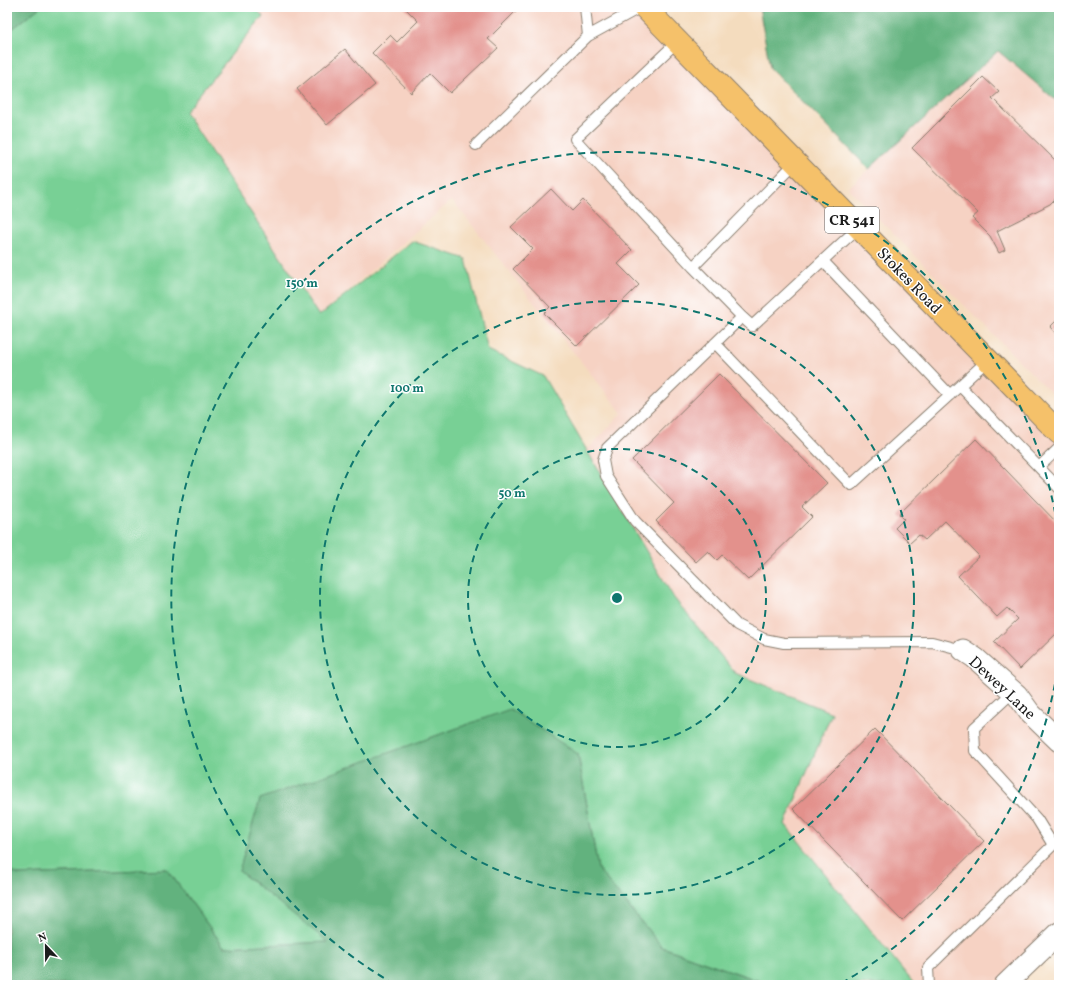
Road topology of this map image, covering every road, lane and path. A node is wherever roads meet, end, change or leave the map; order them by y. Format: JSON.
{"nodes":[{"id":1,"x":585,"y":7,"type":"edge"},
{"id":2,"x":642,"y":7,"type":"edge"},
{"id":3,"x":588,"y":36,"type":"junction"},
{"id":4,"x":678,"y":41,"type":"junction"},
{"id":5,"x":476,"y":145,"type":"dead end"},
{"id":6,"x":795,"y":163,"type":"junction"},
{"id":7,"x":859,"y":227,"type":"junction"},
{"id":8,"x":822,"y":261,"type":"junction"},
{"id":9,"x":693,"y":267,"type":"junction"},
{"id":10,"x":742,"y":317,"type":"junction"},
{"id":11,"x":715,"y":342,"type":"junction"},
{"id":12,"x":988,"y":360,"type":"junction"},
{"id":13,"x":960,"y":386,"type":"junction"},
{"id":14,"x":950,"y":395,"type":"junction"},
{"id":15,"x":1059,"y":433,"type":"edge"},
{"id":16,"x":1059,"y":448,"type":"edge"},
{"id":17,"x":1039,"y":467,"type":"junction"},
{"id":18,"x":1059,"y":488,"type":"edge"},
{"id":19,"x":963,"y":650,"type":"joint"},
{"id":20,"x":1013,"y":692,"type":"junction"},
{"id":21,"x":1059,"y":741,"type":"edge"},
{"id":22,"x":1059,"y":933,"type":"edge"},
{"id":23,"x":929,"y":985,"type":"edge"},
{"id":24,"x":1005,"y":985,"type":"edge"}],
"edges":[{"from":1,"to":3,"type":"lane"},
{"from":2,"to":3,"type":"lane"},
{"from":2,"to":4,"type":"main road","name":"Stokes Road","number":"CR 541"},
{"from":3,"to":5,"type":"lane"},
{"from":4,"to":6,"type":"main road","name":"Stokes Road","number":"CR 541"},
{"from":4,"to":9,"type":"lane"},
{"from":6,"to":7,"type":"main road","name":"Stokes Road","number":"CR 541"},
{"from":6,"to":9,"type":"lane"},
{"from":7,"to":8,"type":"lane"},
{"from":7,"to":12,"type":"main road","name":"Stokes Road","number":"CR 541"},
{"from":8,"to":10,"type":"lane"},
{"from":8,"to":14,"type":"lane"},
{"from":9,"to":10,"type":"lane"},
{"from":10,"to":11,"type":"lane"},
{"from":11,"to":14,"type":"lane"},
{"from":11,"to":19,"type":"lane"},
{"from":12,"to":13,"type":"lane"},
{"from":12,"to":15,"type":"main road","name":"Stokes Road","number":"CR 541"},
{"from":13,"to":14,"type":"lane"},
{"from":13,"to":17,"type":"lane"},
{"from":16,"to":17,"type":"lane"},
{"from":17,"to":18,"type":"lane"},
{"from":19,"to":20,"type":"street","name":"Dewey Lane"},
{"from":20,"to":21,"type":"street","name":"Dewey Lane"},
{"from":20,"to":23,"type":"lane"},
{"from":22,"to":24,"type":"street"}]}
